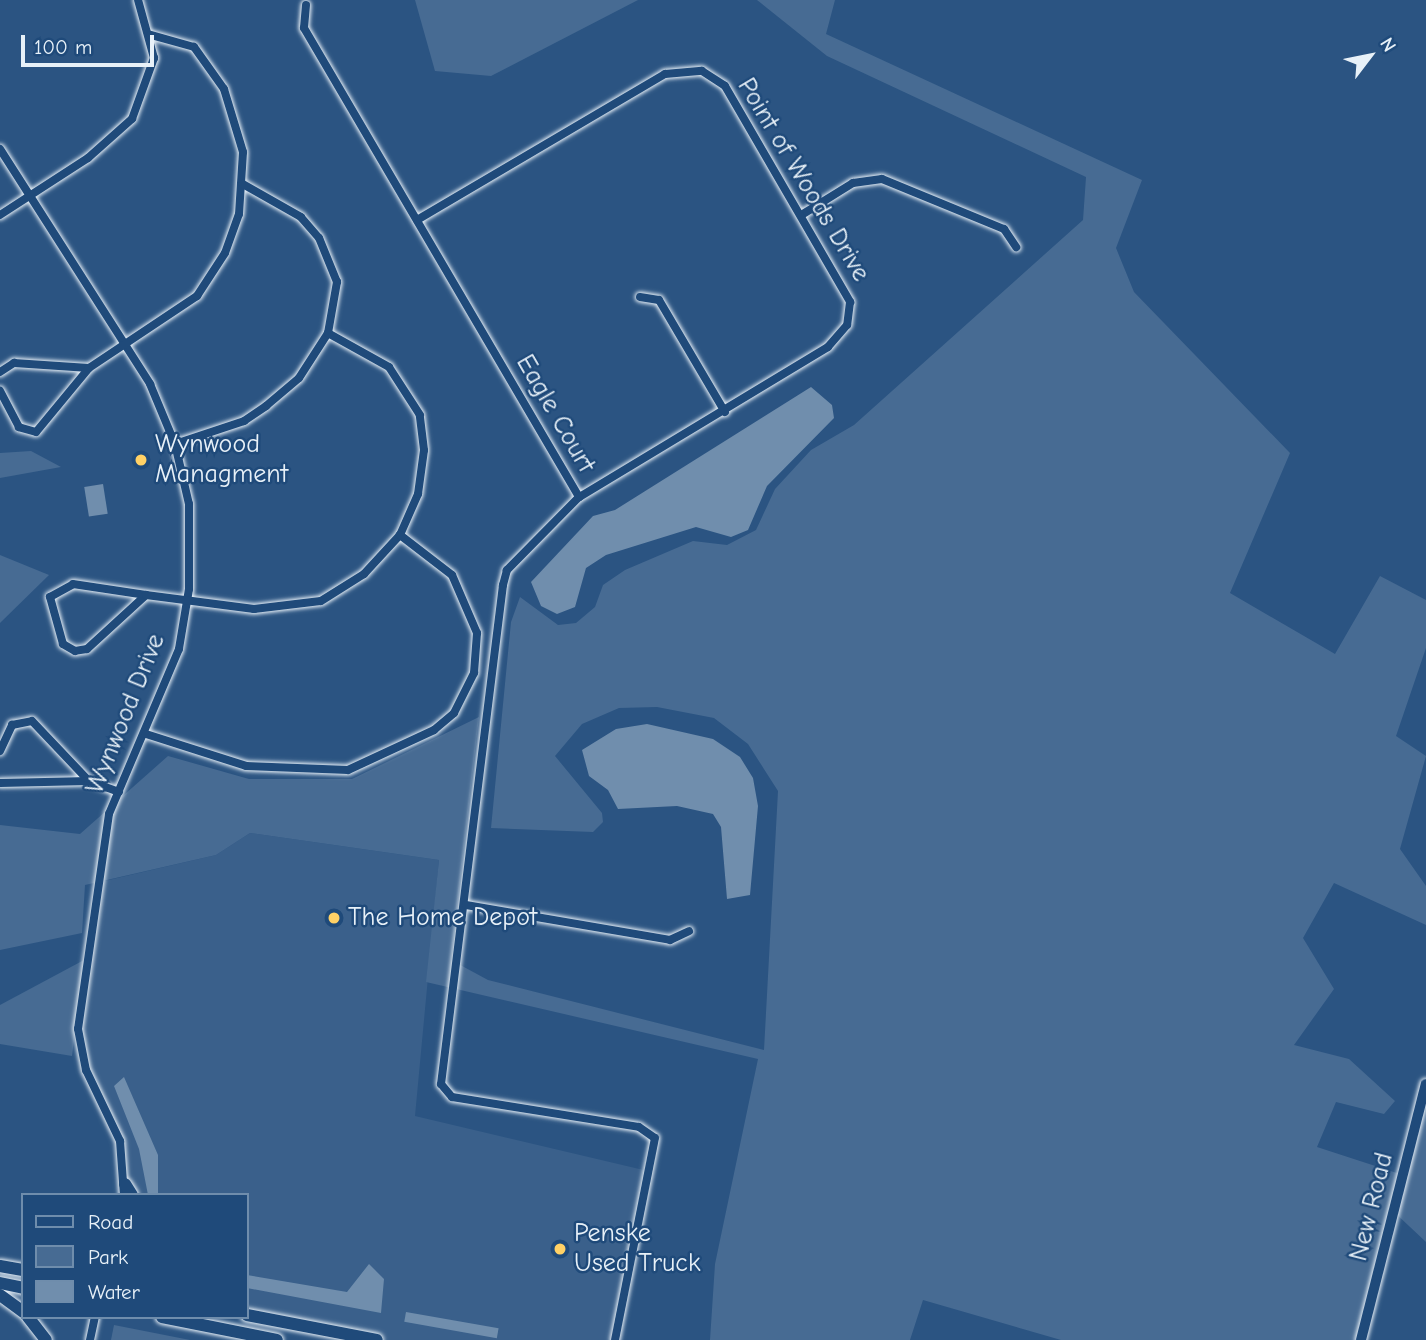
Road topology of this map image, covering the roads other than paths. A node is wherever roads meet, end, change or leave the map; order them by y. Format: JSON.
{"nodes":[{"id":1,"x":138,"y":0,"type":"edge"},
{"id":2,"x":306,"y":5,"type":"dead end"},
{"id":3,"x":151,"y":35,"type":"junction"},
{"id":4,"x":0,"y":149,"type":"edge"},
{"id":5,"x":3,"y":160,"type":"edge"},
{"id":6,"x":243,"y":184,"type":"junction"},
{"id":7,"x":30,"y":195,"type":"junction"},
{"id":8,"x":803,"y":214,"type":"junction"},
{"id":9,"x":0,"y":215,"type":"edge"},
{"id":10,"x":417,"y":220,"type":"junction"},
{"id":11,"x":1016,"y":247,"type":"dead end"},
{"id":12,"x":640,"y":297,"type":"dead end"},
{"id":13,"x":328,"y":333,"type":"junction"},
{"id":14,"x":127,"y":345,"type":"junction"},
{"id":15,"x":89,"y":368,"type":"junction"},
{"id":16,"x":0,"y":372,"type":"edge"},
{"id":17,"x":0,"y":391,"type":"edge"},
{"id":18,"x":724,"y":412,"type":"junction"},
{"id":19,"x":175,"y":444,"type":"junction"},
{"id":20,"x":579,"y":497,"type":"junction"},
{"id":21,"x":400,"y":535,"type":"junction"},
{"id":22,"x":146,"y":595,"type":"junction"},
{"id":23,"x":186,"y":601,"type":"junction"},
{"id":24,"x":146,"y":734,"type":"junction"},
{"id":25,"x":0,"y":751,"type":"edge"},
{"id":26,"x":89,"y":781,"type":"junction"},
{"id":27,"x":0,"y":783,"type":"edge"},
{"id":28,"x":119,"y":792,"type":"junction"},
{"id":29,"x":466,"y":905,"type":"junction"},
{"id":30,"x":689,"y":931,"type":"dead end"},
{"id":31,"x":1426,"y":1084,"type":"edge"},
{"id":32,"x":127,"y":1191,"type":"edge"},
{"id":33,"x":0,"y":1266,"type":"edge"},
{"id":34,"x":21,"y":1270,"type":"edge"},
{"id":35,"x":0,"y":1283,"type":"edge"},
{"id":36,"x":21,"y":1288,"type":"edge"},
{"id":37,"x":0,"y":1295,"type":"edge"},
{"id":38,"x":248,"y":1308,"type":"edge"},
{"id":39,"x":21,"y":1311,"type":"edge"},
{"id":40,"x":248,"y":1315,"type":"edge"},
{"id":41,"x":30,"y":1319,"type":"edge"},
{"id":42,"x":95,"y":1319,"type":"edge"},
{"id":43,"x":172,"y":1319,"type":"edge"},
{"id":44,"x":269,"y":1319,"type":"junction"},
{"id":45,"x":46,"y":1340,"type":"edge"},
{"id":46,"x":90,"y":1340,"type":"edge"},
{"id":47,"x":278,"y":1340,"type":"edge"},
{"id":48,"x":377,"y":1340,"type":"edge"},
{"id":49,"x":615,"y":1340,"type":"edge"},
{"id":50,"x":1361,"y":1340,"type":"edge"}],
"edges":[{"from":1,"to":3,"type":"street"},
{"from":2,"to":10,"type":"street","name":"Eagle Court"},
{"from":3,"to":6,"type":"street"},
{"from":3,"to":7,"type":"street"},
{"from":4,"to":5,"type":"street","name":"Wynwood Drive"},
{"from":5,"to":7,"type":"street","name":"Wynwood Drive"},
{"from":6,"to":13,"type":"street"},
{"from":6,"to":14,"type":"street"},
{"from":7,"to":9,"type":"street"},
{"from":7,"to":14,"type":"street","name":"Wynwood Drive"},
{"from":8,"to":10,"type":"street","name":"Point of Woods Drive"},
{"from":8,"to":11,"type":"street"},
{"from":8,"to":18,"type":"street","name":"Point of Woods Drive"},
{"from":10,"to":20,"type":"street","name":"Eagle Court"},
{"from":12,"to":18,"type":"street"},
{"from":13,"to":19,"type":"street"},
{"from":13,"to":21,"type":"street"},
{"from":14,"to":15,"type":"street"},
{"from":14,"to":19,"type":"street","name":"Wynwood Drive"},
{"from":15,"to":16,"type":"street"},
{"from":15,"to":17,"type":"street"},
{"from":18,"to":20,"type":"street","name":"Point of Woods Drive"},
{"from":19,"to":23,"type":"street","name":"Wynwood Drive"},
{"from":20,"to":29,"type":"street","name":"Eagle Court"},
{"from":21,"to":23,"type":"street"},
{"from":21,"to":24,"type":"street"},
{"from":22,"to":22,"type":"street"},
{"from":22,"to":23,"type":"street"},
{"from":23,"to":24,"type":"street","name":"Wynwood Drive"},
{"from":24,"to":28,"type":"street","name":"Wynwood Drive"},
{"from":25,"to":26,"type":"street"},
{"from":26,"to":27,"type":"street"},
{"from":26,"to":28,"type":"street"},
{"from":28,"to":32,"type":"street","name":"Wynwood Drive"},
{"from":29,"to":30,"type":"street"},
{"from":29,"to":49,"type":"street","name":"Eagle Court"},
{"from":31,"to":50,"type":"street","name":"New Road"},
{"from":33,"to":34,"type":"highway"},
{"from":35,"to":36,"type":"highway"},
{"from":37,"to":39,"type":"highway"},
{"from":38,"to":44,"type":"highway"},
{"from":40,"to":44,"type":"highway"},
{"from":41,"to":45,"type":"highway"},
{"from":42,"to":46,"type":"street"},
{"from":43,"to":47,"type":"highway"},
{"from":44,"to":48,"type":"highway"}]}
